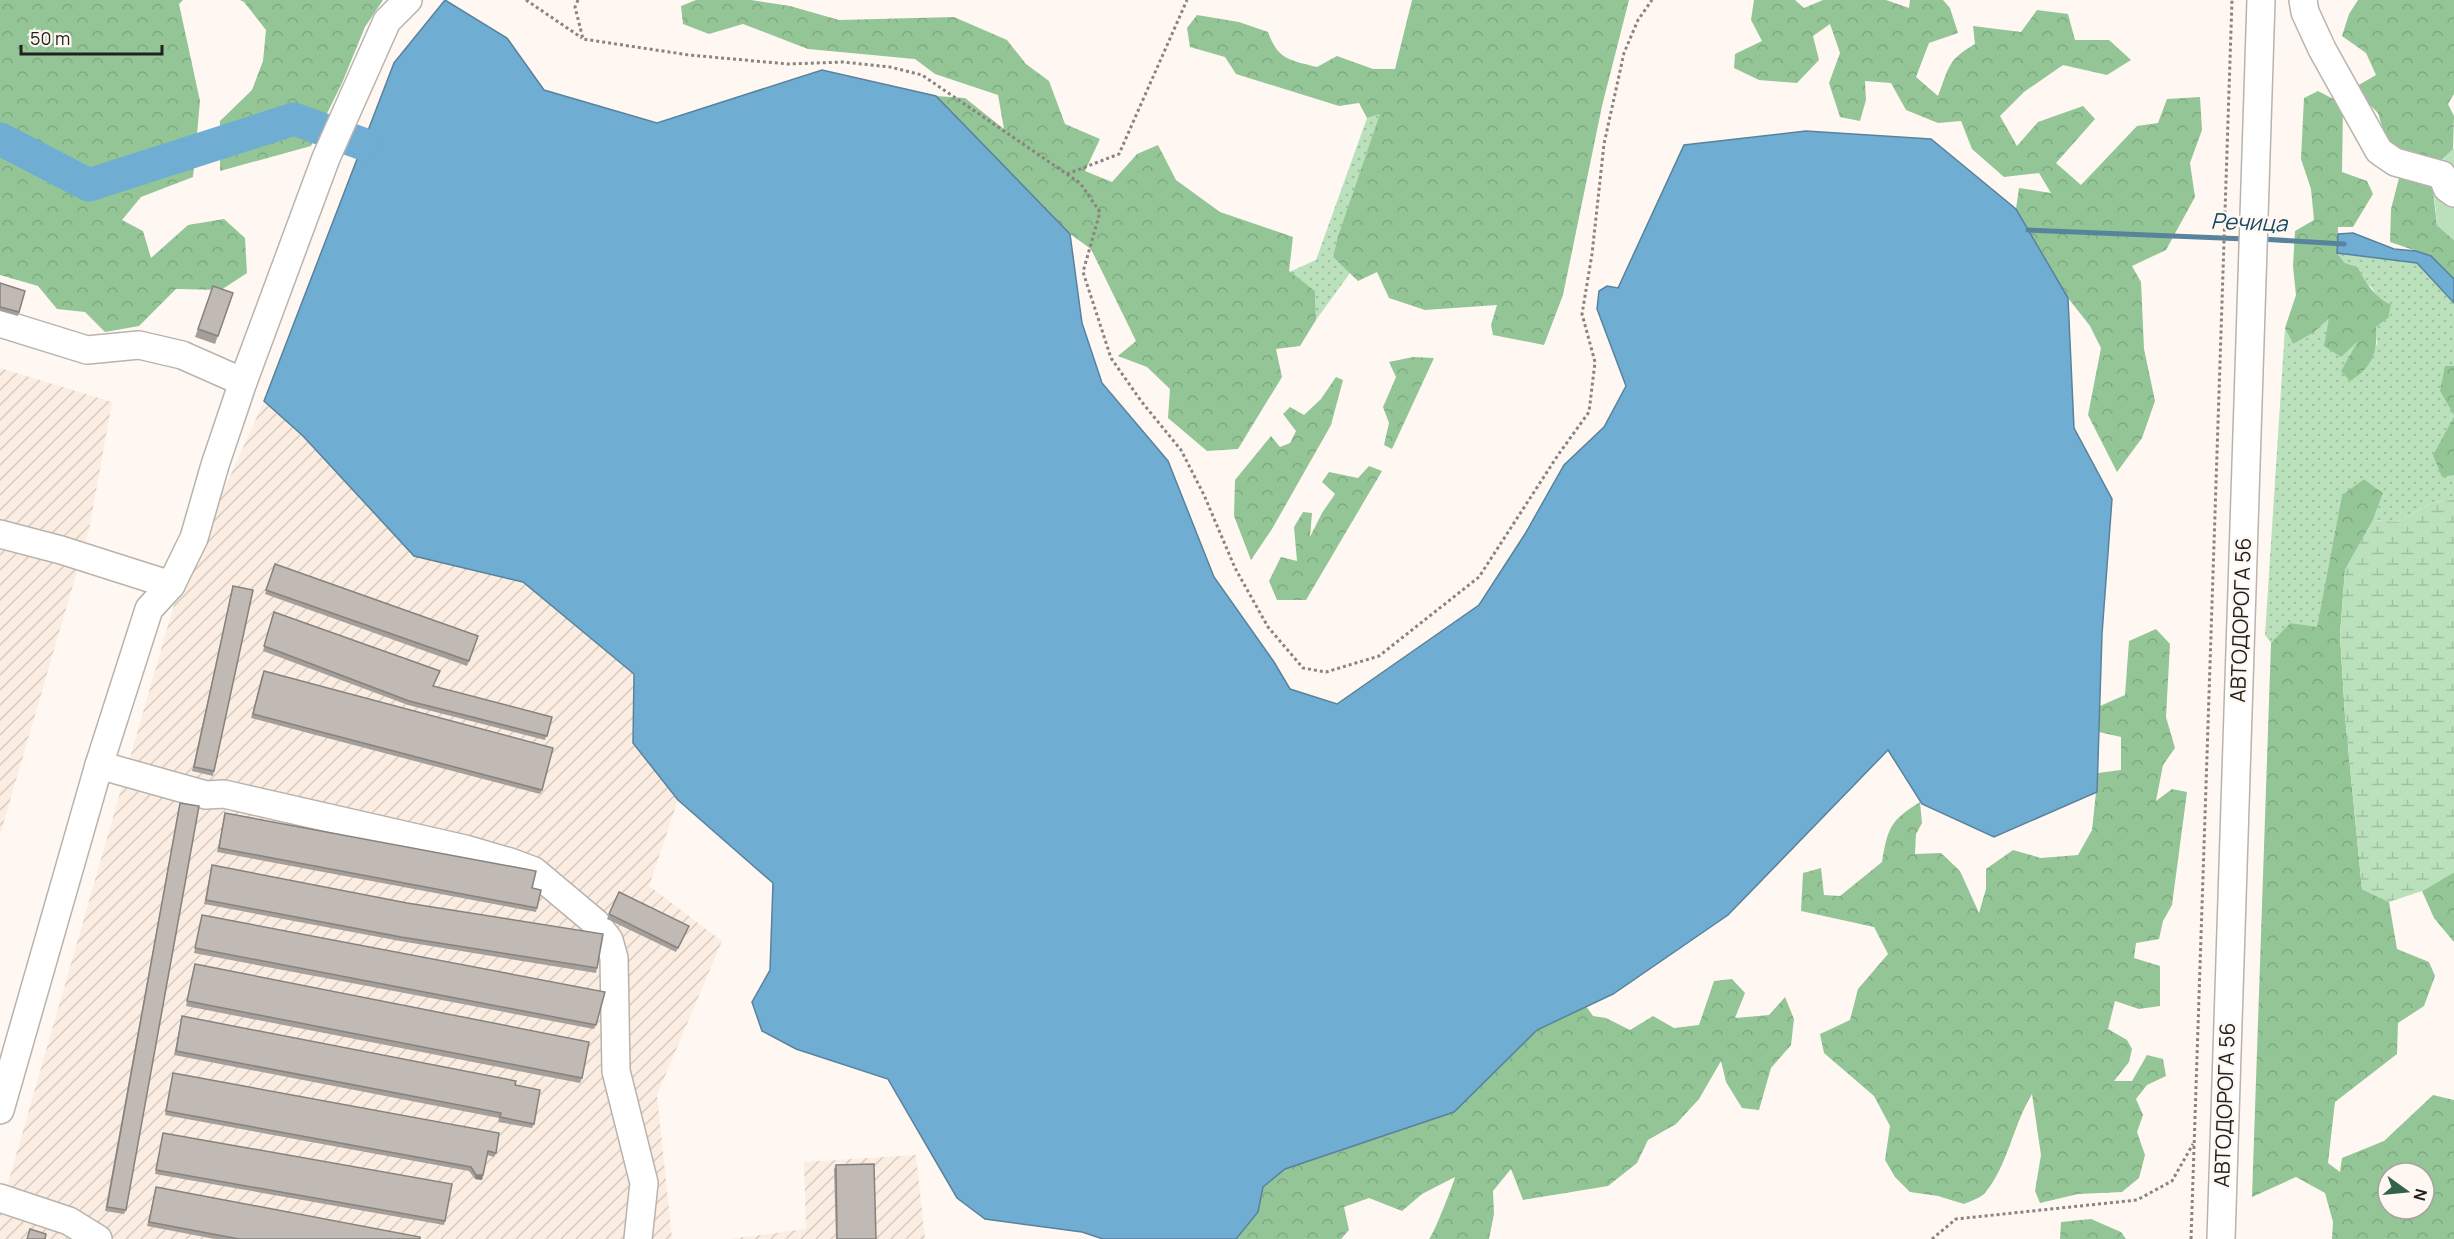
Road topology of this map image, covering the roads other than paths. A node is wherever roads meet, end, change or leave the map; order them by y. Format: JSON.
{"nodes":[{"id":1,"x":408,"y":0,"type":"edge"},
{"id":2,"x":2261,"y":0,"type":"edge"},
{"id":3,"x":2303,"y":0,"type":"edge"},
{"id":4,"x":2450,"y":178,"type":"edge"},
{"id":5,"x":0,"y":323,"type":"edge"},
{"id":6,"x":243,"y":382,"type":"junction"},
{"id":7,"x":0,"y":534,"type":"edge"},
{"id":8,"x":171,"y":585,"type":"junction"},
{"id":9,"x":99,"y":765,"type":"junction"},
{"id":10,"x":0,"y":1110,"type":"edge"},
{"id":11,"x":0,"y":1198,"type":"edge"},
{"id":12,"x":98,"y":1239,"type":"edge"},
{"id":13,"x":638,"y":1239,"type":"edge"},
{"id":14,"x":2221,"y":1239,"type":"edge"}],
"edges":[{"from":1,"to":6,"type":"street"},
{"from":2,"to":14,"type":"street","name":"АВТОДОРОГА 56"},
{"from":3,"to":4,"type":"street"},
{"from":5,"to":6,"type":"street"},
{"from":6,"to":8,"type":"street"},
{"from":7,"to":8,"type":"street"},
{"from":8,"to":9,"type":"street"},
{"from":9,"to":10,"type":"street"},
{"from":9,"to":13,"type":"street"},
{"from":11,"to":12,"type":"street"}]}
